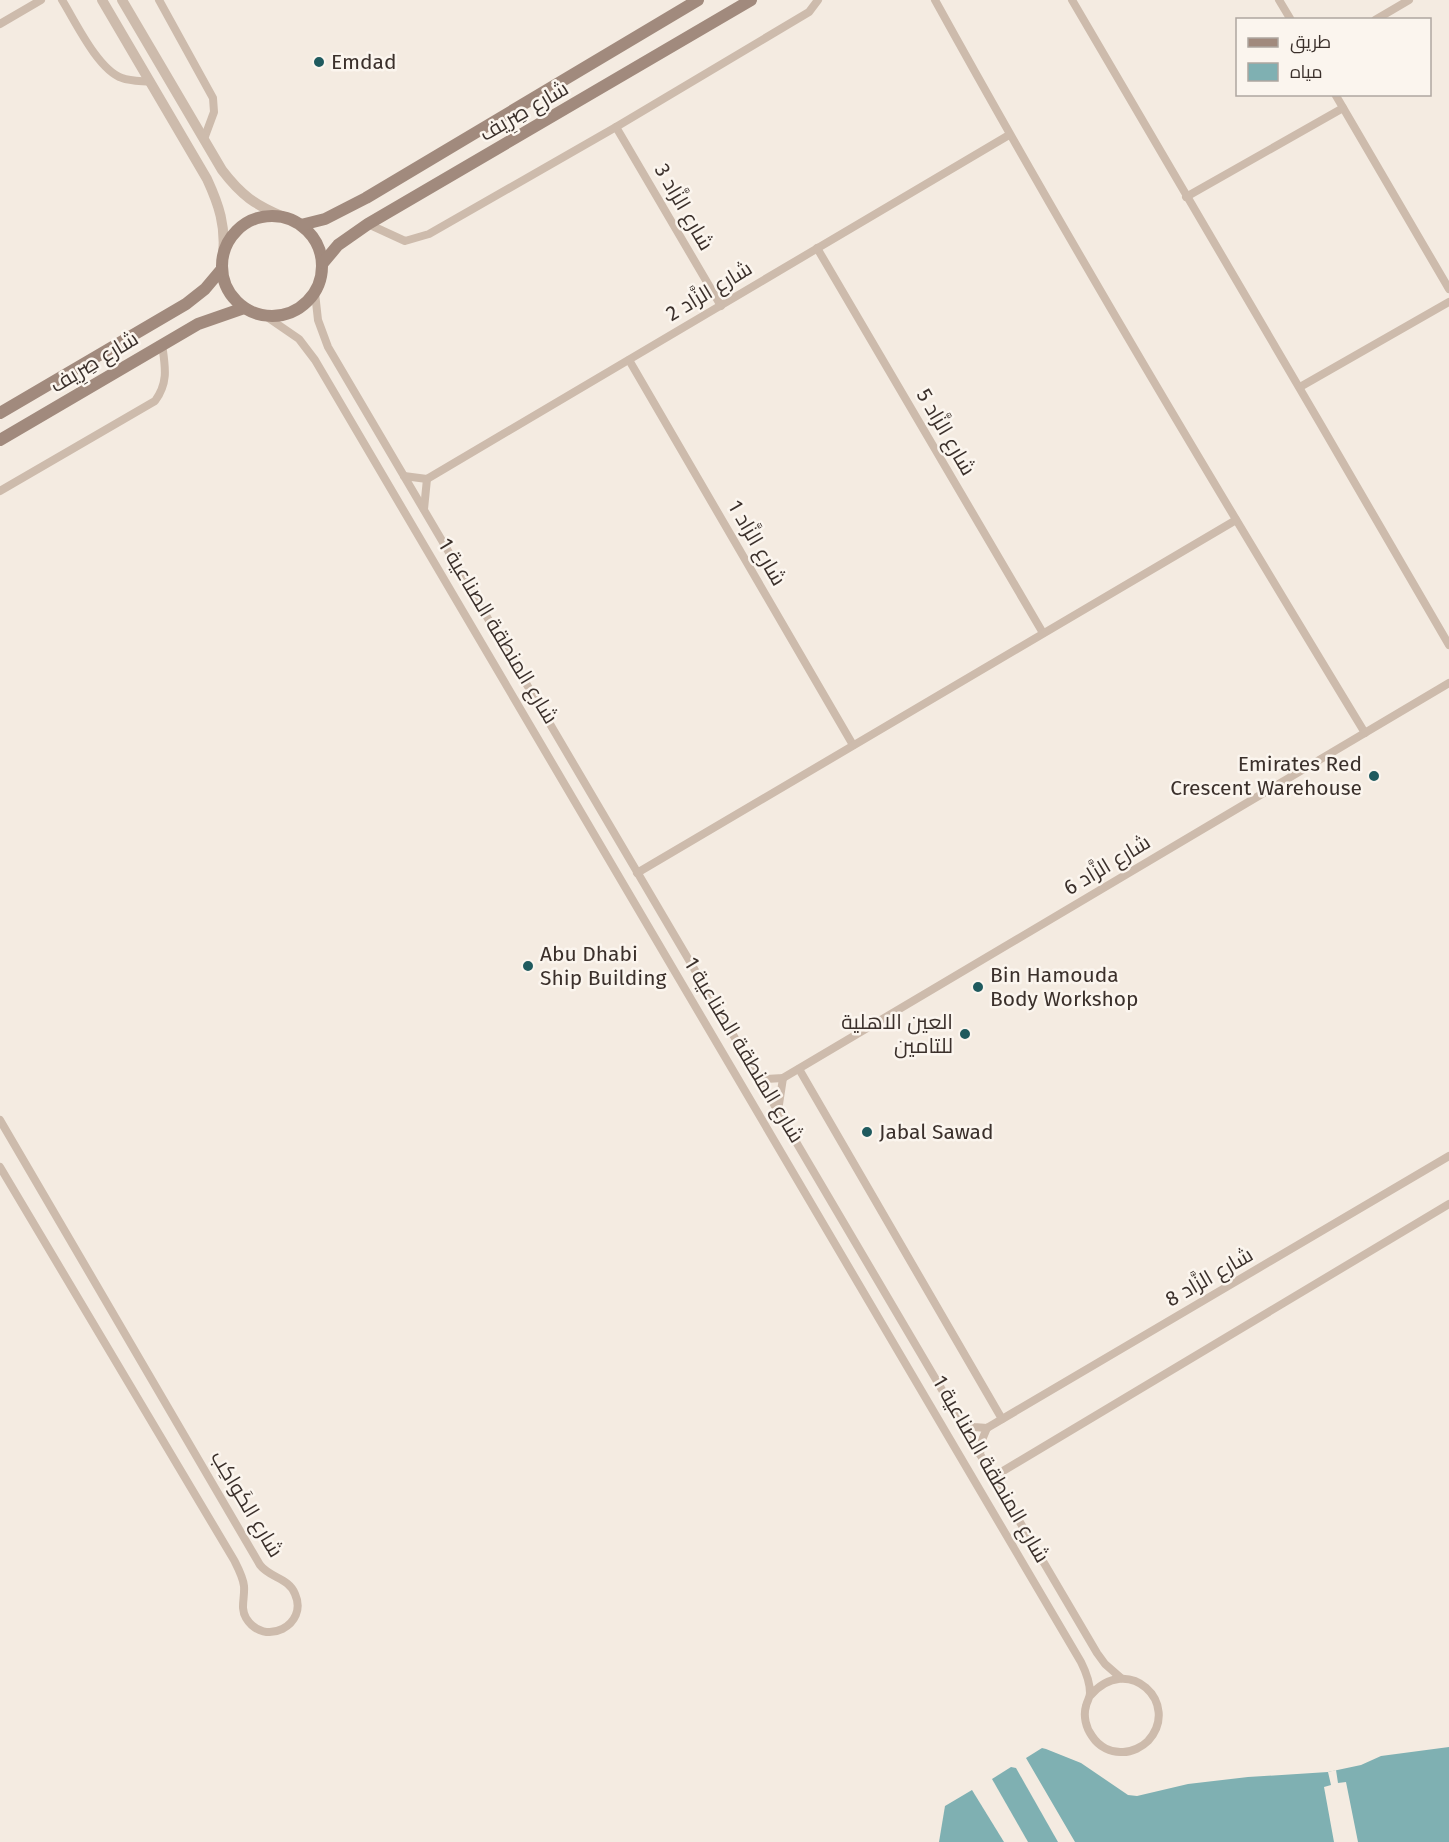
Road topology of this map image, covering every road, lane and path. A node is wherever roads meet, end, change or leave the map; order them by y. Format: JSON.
{"nodes":[{"id":1,"x":41,"y":0,"type":"edge"},
{"id":2,"x":62,"y":0,"type":"edge"},
{"id":3,"x":102,"y":0,"type":"edge"},
{"id":4,"x":122,"y":0,"type":"edge"},
{"id":5,"x":159,"y":0,"type":"edge"},
{"id":6,"x":698,"y":0,"type":"edge"},
{"id":7,"x":751,"y":0,"type":"edge"},
{"id":8,"x":818,"y":0,"type":"edge"},
{"id":9,"x":935,"y":0,"type":"edge"},
{"id":10,"x":1072,"y":0,"type":"edge"},
{"id":11,"x":1279,"y":0,"type":"edge"},
{"id":12,"x":1409,"y":0,"type":"edge"},
{"id":13,"x":1290,"y":18,"type":"edge"},
{"id":14,"x":1378,"y":18,"type":"edge"},
{"id":15,"x":0,"y":24,"type":"edge"},
{"id":16,"x":150,"y":82,"type":"junction"},
{"id":17,"x":1336,"y":96,"type":"edge"},
{"id":18,"x":1343,"y":108,"type":"junction"},
{"id":19,"x":616,"y":128,"type":"junction"},
{"id":20,"x":1010,"y":135,"type":"junction"},
{"id":21,"x":204,"y":139,"type":"junction"},
{"id":22,"x":1186,"y":197,"type":"junction"},
{"id":23,"x":284,"y":217,"type":"junction"},
{"id":24,"x":368,"y":224,"type":"junction"},
{"id":25,"x":301,"y":225,"type":"junction"},
{"id":26,"x":817,"y":248,"type":"junction"},
{"id":27,"x":223,"y":255,"type":"junction"},
{"id":28,"x":323,"y":263,"type":"junction"},
{"id":29,"x":221,"y":270,"type":"junction"},
{"id":30,"x":1449,"y":290,"type":"edge"},
{"id":31,"x":315,"y":293,"type":"junction"},
{"id":32,"x":1449,"y":302,"type":"edge"},
{"id":33,"x":721,"y":306,"type":"junction"},
{"id":34,"x":244,"y":309,"type":"junction"},
{"id":35,"x":267,"y":317,"type":"junction"},
{"id":36,"x":162,"y":344,"type":"junction"},
{"id":37,"x":629,"y":360,"type":"junction"},
{"id":38,"x":1300,"y":387,"type":"junction"},
{"id":39,"x":0,"y":413,"type":"edge"},
{"id":40,"x":0,"y":440,"type":"edge"},
{"id":41,"x":404,"y":476,"type":"junction"},
{"id":42,"x":427,"y":479,"type":"junction"},
{"id":43,"x":0,"y":491,"type":"edge"},
{"id":44,"x":424,"y":510,"type":"junction"},
{"id":45,"x":1236,"y":520,"type":"junction"},
{"id":46,"x":1043,"y":633,"type":"junction"},
{"id":47,"x":1449,"y":645,"type":"edge"},
{"id":48,"x":1449,"y":683,"type":"edge"},
{"id":49,"x":1365,"y":733,"type":"junction"},
{"id":50,"x":853,"y":745,"type":"junction"},
{"id":51,"x":638,"y":873,"type":"junction"},
{"id":52,"x":799,"y":1069,"type":"junction"},
{"id":53,"x":756,"y":1074,"type":"junction"},
{"id":54,"x":783,"y":1078,"type":"junction"},
{"id":55,"x":778,"y":1112,"type":"junction"},
{"id":56,"x":0,"y":1120,"type":"edge"},
{"id":57,"x":1449,"y":1156,"type":"edge"},
{"id":58,"x":0,"y":1167,"type":"edge"},
{"id":59,"x":1449,"y":1204,"type":"edge"},
{"id":60,"x":1002,"y":1419,"type":"junction"},
{"id":61,"x":962,"y":1424,"type":"junction"},
{"id":62,"x":987,"y":1428,"type":"junction"},
{"id":63,"x":980,"y":1454,"type":"junction"},
{"id":64,"x":993,"y":1477,"type":"junction"},
{"id":65,"x":1121,"y":1678,"type":"junction"},
{"id":66,"x":1090,"y":1696,"type":"junction"}],
"edges":[{"from":1,"to":15,"type":"street"},
{"from":2,"to":16,"type":"street"},
{"from":3,"to":16,"type":"street"},
{"from":4,"to":21,"type":"street"},
{"from":5,"to":21,"type":"street"},
{"from":6,"to":25,"type":"main road","name":"شارع صِرِيف"},
{"from":7,"to":24,"type":"main road","name":"شارع صِرِيف"},
{"from":8,"to":19,"type":"street"},
{"from":9,"to":20,"type":"street"},
{"from":10,"to":22,"type":"street"},
{"from":11,"to":13,"type":"street"},
{"from":12,"to":14,"type":"street"},
{"from":16,"to":27,"type":"street"},
{"from":17,"to":18,"type":"street"},
{"from":18,"to":22,"type":"street"},
{"from":18,"to":30,"type":"street"},
{"from":19,"to":24,"type":"street"},
{"from":19,"to":33,"type":"street","name":"شارع الزَّاد 3"},
{"from":20,"to":26,"type":"street","name":"شارع الزَّاد 2"},
{"from":20,"to":45,"type":"street"},
{"from":21,"to":23,"type":"street"},
{"from":22,"to":38,"type":"street"},
{"from":23,"to":25,"type":"main road"},
{"from":23,"to":27,"type":"main road"},
{"from":24,"to":28,"type":"main road","name":"شارع صِرِيف"},
{"from":25,"to":28,"type":"main road"},
{"from":26,"to":33,"type":"street","name":"شارع الزَّاد 2"},
{"from":26,"to":46,"type":"street","name":"شارع الزَّاد 5"},
{"from":27,"to":29,"type":"main road"},
{"from":28,"to":31,"type":"main road"},
{"from":29,"to":34,"type":"main road"},
{"from":29,"to":39,"type":"main road","name":"شارع صِرِيف"},
{"from":31,"to":35,"type":"main road"},
{"from":31,"to":41,"type":"street","name":"شارع المنطقة الصناعية 1"},
{"from":32,"to":38,"type":"street"},
{"from":33,"to":37,"type":"street","name":"شارع الزَّاد 2"},
{"from":34,"to":35,"type":"main road"},
{"from":34,"to":36,"type":"main road","name":"شارع صِرِيف"},
{"from":35,"to":66,"type":"street","name":"شارع المنطقة الصناعية 1"},
{"from":36,"to":40,"type":"main road","name":"شارع صِرِيف"},
{"from":36,"to":43,"type":"street"},
{"from":37,"to":42,"type":"street","name":"شارع الزَّاد 2"},
{"from":37,"to":50,"type":"street","name":"شارع الزَّاد 1"},
{"from":38,"to":47,"type":"street"},
{"from":41,"to":42,"type":"street"},
{"from":41,"to":44,"type":"street","name":"شارع المنطقة الصناعية 1"},
{"from":42,"to":44,"type":"street"},
{"from":44,"to":51,"type":"street","name":"شارع المنطقة الصناعية 1"},
{"from":45,"to":46,"type":"street"},
{"from":45,"to":49,"type":"street"},
{"from":46,"to":50,"type":"street"},
{"from":48,"to":49,"type":"street","name":"شارع الزَّاد 6"},
{"from":49,"to":52,"type":"street","name":"شارع الزَّاد 6"},
{"from":50,"to":51,"type":"street"},
{"from":51,"to":53,"type":"street","name":"شارع المنطقة الصناعية 1"},
{"from":52,"to":54,"type":"street","name":"شارع الزَّاد 6"},
{"from":52,"to":60,"type":"street"},
{"from":53,"to":54,"type":"street"},
{"from":53,"to":55,"type":"street","name":"شارع المنطقة الصناعية 1"},
{"from":54,"to":55,"type":"street"},
{"from":55,"to":61,"type":"street","name":"شارع المنطقة الصناعية 1"},
{"from":56,"to":58,"type":"street","name":"شارع الكَواكِب"},
{"from":57,"to":60,"type":"street","name":"شارع الزَّاد 8"},
{"from":59,"to":64,"type":"street"},
{"from":60,"to":62,"type":"street","name":"شارع الزَّاد 8"},
{"from":61,"to":62,"type":"street"},
{"from":61,"to":63,"type":"street","name":"شارع المنطقة الصناعية 1"},
{"from":62,"to":63,"type":"street"},
{"from":63,"to":64,"type":"street","name":"شارع المنطقة الصناعية 1"},
{"from":64,"to":65,"type":"street","name":"شارع المنطقة الصناعية 1"},
{"from":65,"to":66,"type":"street"},
{"from":65,"to":66,"type":"street","name":"شارع المنطقة الصناعية 1"}]}
